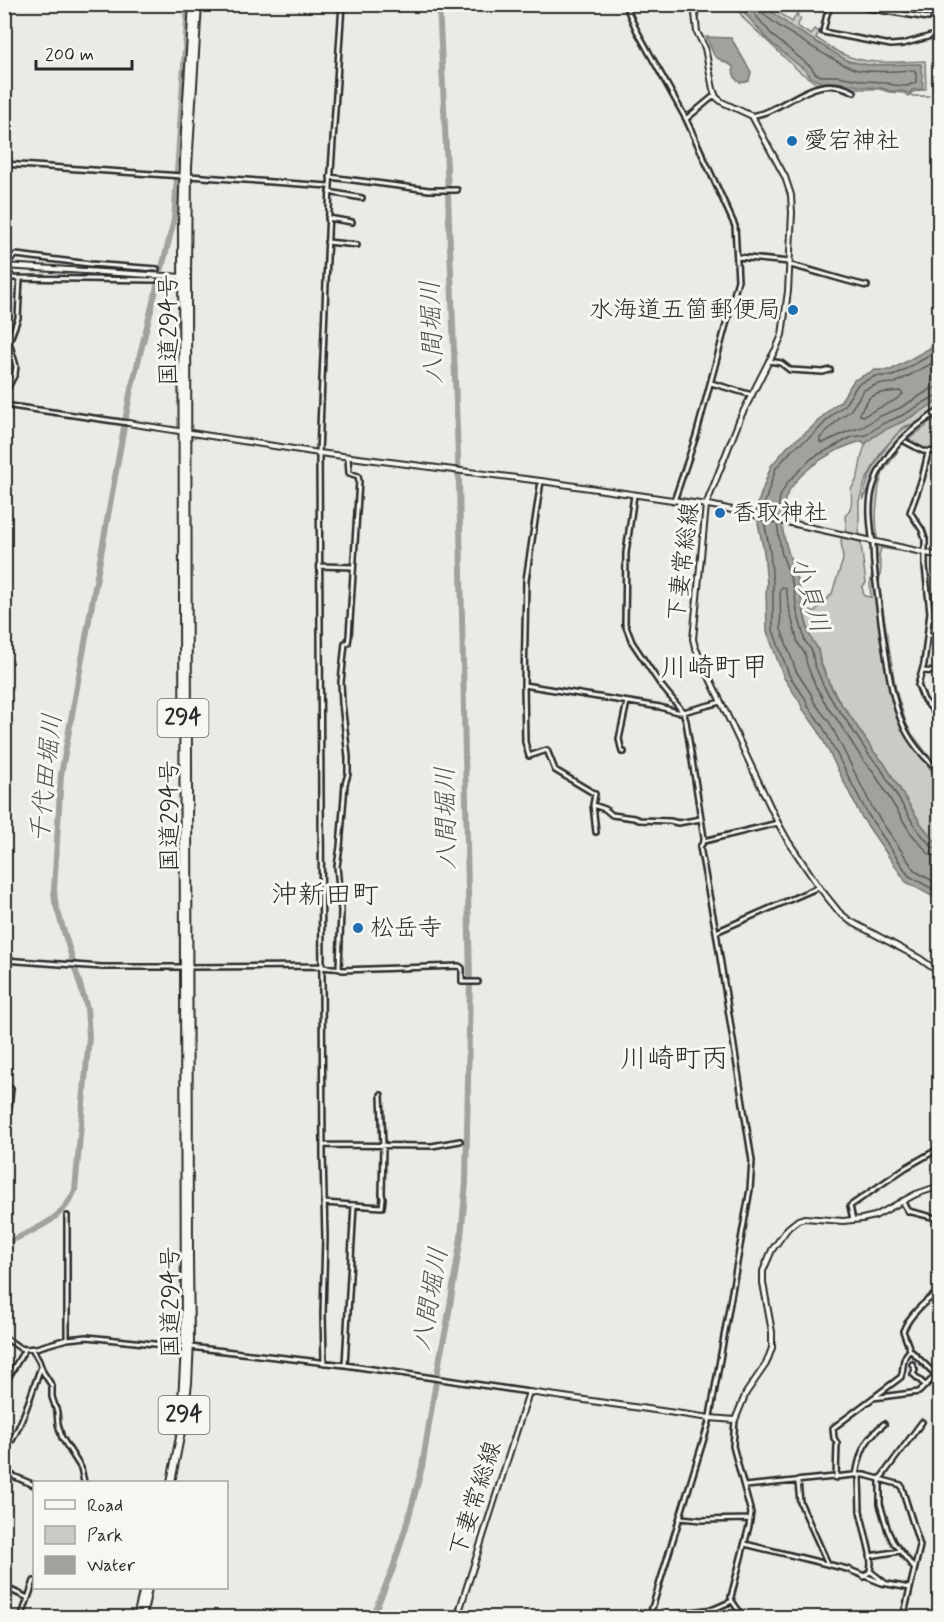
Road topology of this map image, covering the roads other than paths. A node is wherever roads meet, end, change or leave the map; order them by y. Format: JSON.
{"nodes":[{"id":1,"x":193,"y":4,"type":"edge"},
{"id":2,"x":198,"y":4,"type":"edge"},
{"id":3,"x":342,"y":4,"type":"edge"},
{"id":4,"x":627,"y":4,"type":"edge"},
{"id":5,"x":694,"y":4,"type":"edge"},
{"id":6,"x":832,"y":4,"type":"edge"},
{"id":7,"x":843,"y":4,"type":"edge"},
{"id":8,"x":928,"y":18,"type":"dead end"},
{"id":9,"x":931,"y":36,"type":"dead end"},
{"id":10,"x":854,"y":92,"type":"dead end"},
{"id":11,"x":715,"y":94,"type":"junction"},
{"id":12,"x":752,"y":116,"type":"junction"},
{"id":13,"x":686,"y":119,"type":"junction"},
{"id":14,"x":4,"y":164,"type":"edge"},
{"id":15,"x":186,"y":176,"type":"junction"},
{"id":16,"x":330,"y":177,"type":"junction"},
{"id":17,"x":330,"y":186,"type":"junction"},
{"id":18,"x":456,"y":189,"type":"dead end"},
{"id":19,"x":329,"y":192,"type":"junction"},
{"id":20,"x":362,"y":198,"type":"dead end"},
{"id":21,"x":328,"y":218,"type":"junction"},
{"id":22,"x":352,"y":222,"type":"dead end"},
{"id":23,"x":327,"y":242,"type":"junction"},
{"id":24,"x":357,"y":245,"type":"dead end"},
{"id":25,"x":738,"y":257,"type":"junction"},
{"id":26,"x":8,"y":260,"type":"dead end"},
{"id":27,"x":790,"y":264,"type":"junction"},
{"id":28,"x":4,"y":266,"type":"edge"},
{"id":29,"x":157,"y":269,"type":"dead end"},
{"id":30,"x":4,"y":272,"type":"edge"},
{"id":31,"x":184,"y":277,"type":"junction"},
{"id":32,"x":20,"y":278,"type":"junction"},
{"id":33,"x":155,"y":280,"type":"dead end"},
{"id":34,"x":867,"y":286,"type":"dead end"},
{"id":35,"x":769,"y":361,"type":"junction"},
{"id":36,"x":831,"y":370,"type":"dead end"},
{"id":37,"x":711,"y":383,"type":"junction"},
{"id":38,"x":4,"y":395,"type":"edge"},
{"id":39,"x":752,"y":395,"type":"junction"},
{"id":40,"x":4,"y":405,"type":"edge"},
{"id":41,"x":939,"y":410,"type":"edge"},
{"id":42,"x":126,"y":423,"type":"joint"},
{"id":43,"x":184,"y":432,"type":"junction"},
{"id":44,"x":906,"y":442,"type":"dead end"},
{"id":45,"x":939,"y":452,"type":"edge"},
{"id":46,"x":320,"y":453,"type":"junction"},
{"id":47,"x":928,"y":453,"type":"junction"},
{"id":48,"x":348,"y":457,"type":"junction"},
{"id":49,"x":541,"y":482,"type":"junction"},
{"id":50,"x":634,"y":495,"type":"junction"},
{"id":51,"x":674,"y":501,"type":"junction"},
{"id":52,"x":706,"y":505,"type":"junction"},
{"id":53,"x":871,"y":541,"type":"junction"},
{"id":54,"x":925,"y":552,"type":"junction"},
{"id":55,"x":939,"y":556,"type":"edge"},
{"id":56,"x":320,"y":566,"type":"junction"},
{"id":57,"x":353,"y":567,"type":"junction"},
{"id":58,"x":939,"y":610,"type":"edge"},
{"id":59,"x":930,"y":619,"type":"junction"},
{"id":60,"x":928,"y":635,"type":"junction"},
{"id":61,"x":939,"y":638,"type":"edge"},
{"id":62,"x":922,"y":671,"type":"junction"},
{"id":63,"x":939,"y":672,"type":"edge"},
{"id":64,"x":524,"y":685,"type":"junction"},
{"id":65,"x":627,"y":702,"type":"junction"},
{"id":66,"x":721,"y":702,"type":"junction"},
{"id":67,"x":939,"y":707,"type":"edge"},
{"id":68,"x":933,"y":711,"type":"junction"},
{"id":69,"x":683,"y":712,"type":"junction"},
{"id":70,"x":939,"y":718,"type":"edge"},
{"id":71,"x":624,"y":752,"type":"dead end"},
{"id":72,"x":939,"y":771,"type":"edge"},
{"id":73,"x":593,"y":805,"type":"junction"},
{"id":74,"x":701,"y":819,"type":"junction"},
{"id":75,"x":778,"y":823,"type":"junction"},
{"id":76,"x":596,"y":832,"type":"dead end"},
{"id":77,"x":704,"y":841,"type":"junction"},
{"id":78,"x":819,"y":886,"type":"junction"},
{"id":79,"x":716,"y":932,"type":"junction"},
{"id":80,"x":4,"y":960,"type":"edge"},
{"id":81,"x":322,"y":966,"type":"junction"},
{"id":82,"x":186,"y":967,"type":"junction"},
{"id":83,"x":339,"y":968,"type":"junction"},
{"id":84,"x":939,"y":973,"type":"edge"},
{"id":85,"x":478,"y":982,"type":"dead end"},
{"id":86,"x":11,"y":1089,"type":"dead end"},
{"id":87,"x":381,"y":1095,"type":"dead end"},
{"id":88,"x":4,"y":1110,"type":"edge"},
{"id":89,"x":460,"y":1141,"type":"dead end"},
{"id":90,"x":323,"y":1145,"type":"junction"},
{"id":91,"x":383,"y":1146,"type":"junction"},
{"id":92,"x":939,"y":1148,"type":"edge"},
{"id":93,"x":939,"y":1186,"type":"edge"},
{"id":94,"x":902,"y":1201,"type":"junction"},
{"id":95,"x":324,"y":1203,"type":"junction"},
{"id":96,"x":354,"y":1205,"type":"junction"},
{"id":97,"x":67,"y":1216,"type":"dead end"},
{"id":98,"x":939,"y":1219,"type":"edge"},
{"id":99,"x":853,"y":1220,"type":"junction"},
{"id":100,"x":939,"y":1290,"type":"edge"},
{"id":101,"x":4,"y":1337,"type":"edge"},
{"id":102,"x":67,"y":1339,"type":"junction"},
{"id":103,"x":187,"y":1347,"type":"junction"},
{"id":104,"x":25,"y":1349,"type":"junction"},
{"id":105,"x":32,"y":1349,"type":"junction"},
{"id":106,"x":910,"y":1350,"type":"junction"},
{"id":107,"x":324,"y":1363,"type":"junction"},
{"id":108,"x":912,"y":1364,"type":"dead end"},
{"id":109,"x":345,"y":1365,"type":"junction"},
{"id":110,"x":41,"y":1367,"type":"junction"},
{"id":111,"x":939,"y":1371,"type":"edge"},
{"id":112,"x":936,"y":1375,"type":"junction"},
{"id":113,"x":925,"y":1384,"type":"junction"},
{"id":114,"x":4,"y":1385,"type":"edge"},
{"id":115,"x":529,"y":1392,"type":"junction"},
{"id":116,"x":872,"y":1399,"type":"junction"},
{"id":117,"x":710,"y":1419,"type":"junction"},
{"id":118,"x":735,"y":1419,"type":"junction"},
{"id":119,"x":922,"y":1422,"type":"dead end"},
{"id":120,"x":884,"y":1424,"type":"dead end"},
{"id":121,"x":4,"y":1454,"type":"edge"},
{"id":122,"x":4,"y":1472,"type":"edge"},
{"id":123,"x":858,"y":1475,"type":"junction"},
{"id":124,"x":836,"y":1478,"type":"junction"},
{"id":125,"x":880,"y":1479,"type":"junction"},
{"id":126,"x":84,"y":1481,"type":"edge"},
{"id":127,"x":169,"y":1481,"type":"edge"},
{"id":128,"x":798,"y":1482,"type":"junction"},
{"id":129,"x":33,"y":1485,"type":"edge"},
{"id":130,"x":745,"y":1486,"type":"junction"},
{"id":131,"x":680,"y":1518,"type":"junction"},
{"id":132,"x":750,"y":1520,"type":"junction"},
{"id":133,"x":745,"y":1544,"type":"junction"},
{"id":134,"x":900,"y":1551,"type":"junction"},
{"id":135,"x":870,"y":1556,"type":"junction"},
{"id":136,"x":828,"y":1565,"type":"junction"},
{"id":137,"x":915,"y":1569,"type":"junction"},
{"id":138,"x":870,"y":1571,"type":"junction"},
{"id":139,"x":864,"y":1577,"type":"junction"},
{"id":140,"x":33,"y":1584,"type":"edge"},
{"id":141,"x":886,"y":1584,"type":"junction"},
{"id":142,"x":4,"y":1587,"type":"edge"},
{"id":143,"x":910,"y":1588,"type":"junction"},
{"id":144,"x":145,"y":1589,"type":"edge"},
{"id":145,"x":146,"y":1589,"type":"edge"},
{"id":146,"x":28,"y":1598,"type":"junction"},
{"id":147,"x":732,"y":1601,"type":"junction"},
{"id":148,"x":21,"y":1617,"type":"edge"},
{"id":149,"x":137,"y":1617,"type":"edge"},
{"id":150,"x":142,"y":1617,"type":"edge"},
{"id":151,"x":457,"y":1617,"type":"edge"},
{"id":152,"x":649,"y":1617,"type":"edge"},
{"id":153,"x":744,"y":1617,"type":"edge"},
{"id":154,"x":903,"y":1617,"type":"edge"}],
"edges":[{"from":1,"to":15,"type":"highway","name":"国道294号","number":"294"},
{"from":2,"to":15,"type":"highway","name":"国道294号","number":"294"},
{"from":3,"to":16,"type":"street"},
{"from":4,"to":13,"type":"street"},
{"from":5,"to":11,"type":"main road"},
{"from":6,"to":9,"type":"street"},
{"from":7,"to":8,"type":"street"},
{"from":10,"to":12,"type":"street"},
{"from":11,"to":12,"type":"main road"},
{"from":11,"to":13,"type":"street"},
{"from":12,"to":27,"type":"main road","name":"下妻常総線"},
{"from":13,"to":25,"type":"street"},
{"from":14,"to":15,"type":"street"},
{"from":15,"to":17,"type":"street"},
{"from":15,"to":31,"type":"highway","name":"国道294号","number":"294"},
{"from":16,"to":17,"type":"street"},
{"from":16,"to":18,"type":"street"},
{"from":17,"to":19,"type":"street"},
{"from":19,"to":20,"type":"street"},
{"from":19,"to":21,"type":"street"},
{"from":21,"to":22,"type":"street"},
{"from":21,"to":23,"type":"street"},
{"from":23,"to":24,"type":"street"},
{"from":23,"to":46,"type":"street"},
{"from":25,"to":27,"type":"street"},
{"from":25,"to":37,"type":"street"},
{"from":26,"to":29,"type":"street"},
{"from":27,"to":34,"type":"street"},
{"from":27,"to":35,"type":"main road","name":"下妻常総線"},
{"from":28,"to":31,"type":"main road"},
{"from":30,"to":32,"type":"street"},
{"from":31,"to":43,"type":"highway","name":"国道294号","number":"294"},
{"from":32,"to":33,"type":"street"},
{"from":32,"to":38,"type":"street"},
{"from":35,"to":36,"type":"street"},
{"from":35,"to":39,"type":"main road","name":"下妻常総線"},
{"from":37,"to":39,"type":"street"},
{"from":37,"to":51,"type":"street"},
{"from":39,"to":52,"type":"main road","name":"下妻常総線"},
{"from":40,"to":42,"type":"street"},
{"from":41,"to":53,"type":"street"},
{"from":42,"to":43,"type":"main road"},
{"from":43,"to":46,"type":"main road"},
{"from":43,"to":82,"type":"highway","name":"国道294号","number":"294"},
{"from":44,"to":47,"type":"street"},
{"from":45,"to":47,"type":"street"},
{"from":46,"to":48,"type":"main road"},
{"from":46,"to":56,"type":"street"},
{"from":47,"to":54,"type":"street"},
{"from":48,"to":49,"type":"main road"},
{"from":48,"to":57,"type":"street"},
{"from":49,"to":50,"type":"main road"},
{"from":49,"to":64,"type":"street"},
{"from":50,"to":51,"type":"main road"},
{"from":50,"to":69,"type":"street"},
{"from":51,"to":52,"type":"main road"},
{"from":52,"to":53,"type":"main road"},
{"from":52,"to":66,"type":"main road","name":"下妻常総線"},
{"from":53,"to":54,"type":"main road"},
{"from":53,"to":72,"type":"street"},
{"from":54,"to":55,"type":"main road"},
{"from":54,"to":59,"type":"street"},
{"from":56,"to":57,"type":"street"},
{"from":56,"to":81,"type":"street"},
{"from":57,"to":83,"type":"street"},
{"from":58,"to":59,"type":"street"},
{"from":59,"to":60,"type":"street"},
{"from":60,"to":61,"type":"street"},
{"from":60,"to":62,"type":"street"},
{"from":62,"to":63,"type":"street"},
{"from":62,"to":68,"type":"street"},
{"from":64,"to":65,"type":"street"},
{"from":64,"to":73,"type":"street"},
{"from":65,"to":69,"type":"street"},
{"from":65,"to":71,"type":"street"},
{"from":66,"to":69,"type":"street"},
{"from":66,"to":75,"type":"main road","name":"下妻常総線"},
{"from":67,"to":68,"type":"street"},
{"from":68,"to":70,"type":"street"},
{"from":69,"to":74,"type":"street"},
{"from":73,"to":74,"type":"street"},
{"from":73,"to":76,"type":"street"},
{"from":74,"to":77,"type":"street"},
{"from":75,"to":77,"type":"street"},
{"from":75,"to":78,"type":"main road","name":"下妻常総線"},
{"from":77,"to":79,"type":"street"},
{"from":78,"to":79,"type":"street"},
{"from":78,"to":84,"type":"main road","name":"下妻常総線"},
{"from":79,"to":117,"type":"street"},
{"from":80,"to":82,"type":"street"},
{"from":81,"to":82,"type":"street"},
{"from":81,"to":83,"type":"street"},
{"from":81,"to":90,"type":"street"},
{"from":82,"to":103,"type":"highway","name":"国道294号","number":"294"},
{"from":83,"to":85,"type":"street"},
{"from":86,"to":88,"type":"street"},
{"from":87,"to":91,"type":"street"},
{"from":89,"to":91,"type":"street"},
{"from":90,"to":91,"type":"street"},
{"from":90,"to":95,"type":"street"},
{"from":91,"to":96,"type":"street"},
{"from":92,"to":99,"type":"street"},
{"from":93,"to":94,"type":"main road"},
{"from":94,"to":98,"type":"street"},
{"from":94,"to":99,"type":"main road"},
{"from":95,"to":96,"type":"street"},
{"from":95,"to":107,"type":"street"},
{"from":96,"to":109,"type":"street"},
{"from":97,"to":102,"type":"street"},
{"from":99,"to":118,"type":"main road"},
{"from":100,"to":106,"type":"street"},
{"from":101,"to":104,"type":"street"},
{"from":102,"to":103,"type":"street"},
{"from":102,"to":105,"type":"street"},
{"from":103,"to":107,"type":"street"},
{"from":103,"to":127,"type":"highway","name":"国道294号","number":"294"},
{"from":104,"to":105,"type":"street"},
{"from":104,"to":114,"type":"street"},
{"from":105,"to":110,"type":"street"},
{"from":106,"to":112,"type":"street"},
{"from":106,"to":116,"type":"street"},
{"from":107,"to":109,"type":"street"},
{"from":108,"to":113,"type":"street"},
{"from":109,"to":115,"type":"street"},
{"from":110,"to":121,"type":"street"},
{"from":110,"to":126,"type":"street"},
{"from":111,"to":112,"type":"street"},
{"from":112,"to":113,"type":"street"},
{"from":113,"to":116,"type":"street"},
{"from":115,"to":117,"type":"main road"},
{"from":115,"to":151,"type":"main road","name":"下妻常総線"},
{"from":116,"to":124,"type":"street"},
{"from":117,"to":118,"type":"main road"},
{"from":117,"to":131,"type":"street"},
{"from":118,"to":130,"type":"street"},
{"from":119,"to":125,"type":"street"},
{"from":120,"to":123,"type":"street"},
{"from":122,"to":129,"type":"street"},
{"from":123,"to":124,"type":"street"},
{"from":123,"to":125,"type":"street"},
{"from":123,"to":135,"type":"street"},
{"from":124,"to":128,"type":"street"},
{"from":125,"to":134,"type":"street"},
{"from":125,"to":137,"type":"street"},
{"from":128,"to":130,"type":"street"},
{"from":128,"to":136,"type":"street"},
{"from":130,"to":132,"type":"street"},
{"from":131,"to":132,"type":"street"},
{"from":131,"to":152,"type":"street"},
{"from":132,"to":133,"type":"street"},
{"from":133,"to":136,"type":"street"},
{"from":133,"to":147,"type":"street"},
{"from":134,"to":135,"type":"street"},
{"from":134,"to":137,"type":"street"},
{"from":135,"to":138,"type":"street"},
{"from":136,"to":139,"type":"street"},
{"from":137,"to":143,"type":"street"},
{"from":138,"to":139,"type":"street"},
{"from":138,"to":141,"type":"street"},
{"from":139,"to":141,"type":"street"},
{"from":140,"to":146,"type":"street"},
{"from":141,"to":143,"type":"street"},
{"from":142,"to":146,"type":"street"},
{"from":143,"to":154,"type":"street"},
{"from":144,"to":149,"type":"highway"},
{"from":145,"to":150,"type":"highway"},
{"from":146,"to":148,"type":"street"},
{"from":147,"to":152,"type":"street"},
{"from":147,"to":153,"type":"street"}]}
